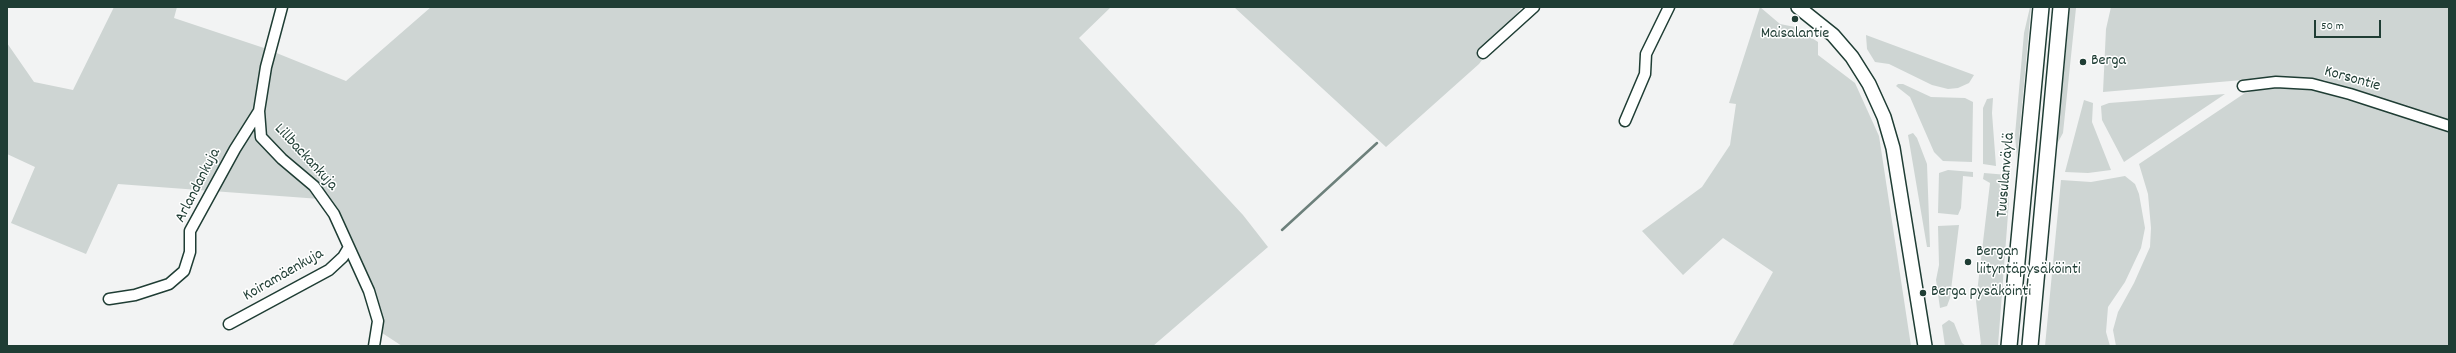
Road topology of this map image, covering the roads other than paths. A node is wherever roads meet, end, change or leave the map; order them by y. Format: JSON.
{"nodes":[{"id":1,"x":282,"y":7,"type":"edge"},
{"id":2,"x":1534,"y":7,"type":"edge"},
{"id":3,"x":1669,"y":7,"type":"edge"},
{"id":4,"x":1798,"y":7,"type":"edge"},
{"id":5,"x":2041,"y":7,"type":"edge"},
{"id":6,"x":2061,"y":7,"type":"edge"},
{"id":7,"x":1483,"y":53,"type":"dead end"},
{"id":8,"x":2243,"y":86,"type":"dead end"},
{"id":9,"x":259,"y":111,"type":"junction"},
{"id":10,"x":1625,"y":121,"type":"dead end"},
{"id":11,"x":2449,"y":126,"type":"edge"},
{"id":12,"x":349,"y":247,"type":"junction"},
{"id":13,"x":109,"y":299,"type":"dead end"},
{"id":14,"x":230,"y":324,"type":"dead end"},
{"id":15,"x":374,"y":346,"type":"edge"},
{"id":16,"x":1925,"y":346,"type":"edge"},
{"id":17,"x":2010,"y":346,"type":"edge"},
{"id":18,"x":2030,"y":346,"type":"edge"}],
"edges":[{"from":1,"to":9,"type":"street","name":"Lillbackankuja"},
{"from":2,"to":7,"type":"street"},
{"from":3,"to":10,"type":"street"},
{"from":4,"to":16,"type":"main road"},
{"from":5,"to":17,"type":"highway","name":"Tuusulanväylä"},
{"from":6,"to":18,"type":"highway"},
{"from":8,"to":11,"type":"street","name":"Korsontie"},
{"from":9,"to":12,"type":"street","name":"Lillbackankuja"},
{"from":9,"to":13,"type":"street","name":"Arlandankuja"},
{"from":12,"to":14,"type":"street","name":"Koiramäenkuja"},
{"from":12,"to":15,"type":"street","name":"Lillbackankuja"}]}
